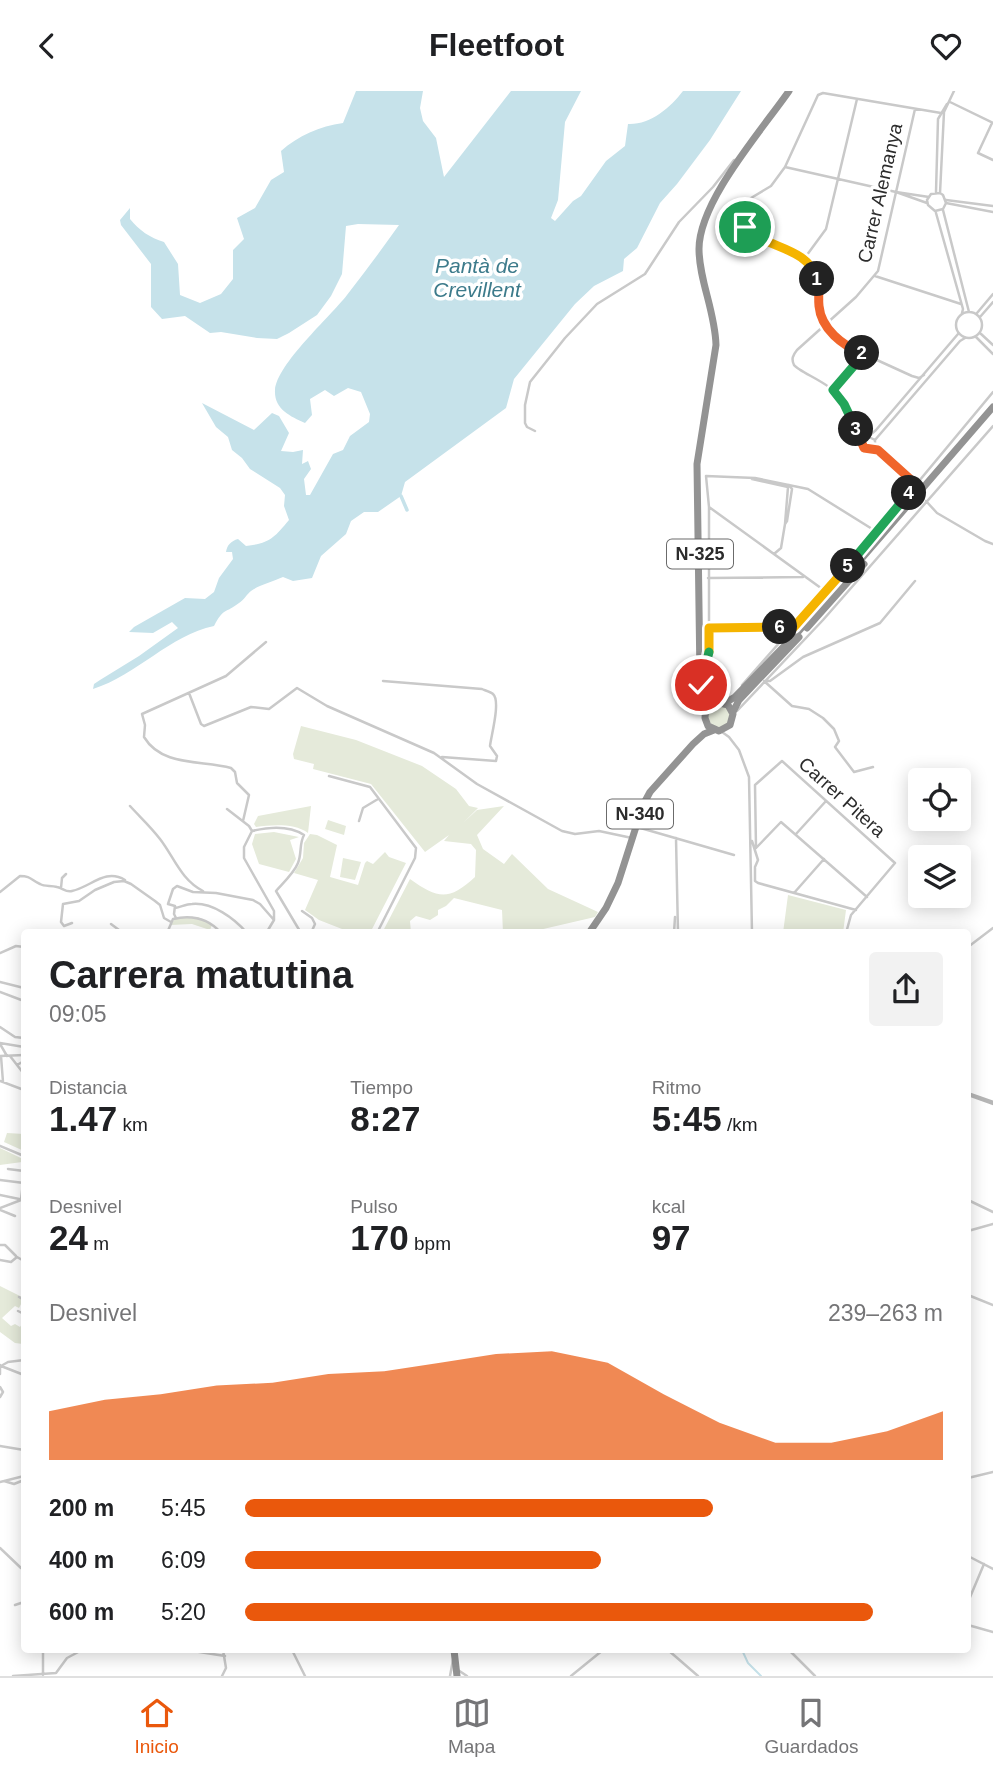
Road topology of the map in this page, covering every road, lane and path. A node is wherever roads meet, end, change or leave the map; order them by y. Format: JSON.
{"nodes":[{"id":1,"x":789,"y":91,"type":"edge"},
{"id":2,"x":954,"y":91,"type":"edge"},
{"id":3,"x":857,"y":99,"type":"junction"},
{"id":4,"x":950,"y":102,"type":"junction"},
{"id":5,"x":915,"y":109,"type":"junction"},
{"id":6,"x":941,"y":113,"type":"junction"},
{"id":7,"x":993,"y":123,"type":"edge"},
{"id":8,"x":765,"y":126,"type":"junction"},
{"id":9,"x":757,"y":142,"type":"junction"},
{"id":10,"x":993,"y":160,"type":"edge"},
{"id":11,"x":739,"y":162,"type":"junction"},
{"id":12,"x":785,"y":167,"type":"junction"},
{"id":13,"x":838,"y":178,"type":"junction"},
{"id":14,"x":730,"y":184,"type":"junction"},
{"id":15,"x":896,"y":192,"type":"junction"},
{"id":16,"x":938,"y":193,"type":"junction"},
{"id":17,"x":929,"y":197,"type":"junction"},
{"id":18,"x":993,"y":200,"type":"edge"},
{"id":19,"x":946,"y":202,"type":"junction"},
{"id":20,"x":927,"y":203,"type":"junction"},
{"id":21,"x":992,"y":206,"type":"edge"},
{"id":22,"x":943,"y":209,"type":"junction"},
{"id":23,"x":709,"y":211,"type":"junction"},
{"id":24,"x":935,"y":211,"type":"junction"},
{"id":25,"x":993,"y":212,"type":"edge"},
{"id":26,"x":744,"y":222,"type":"junction"},
{"id":27,"x":748,"y":226,"type":"junction"},
{"id":28,"x":743,"y":228,"type":"junction"},
{"id":29,"x":758,"y":237,"type":"junction"},
{"id":30,"x":804,"y":259,"type":"junction"},
{"id":31,"x":875,"y":276,"type":"junction"},
{"id":32,"x":959,"y":293,"type":"junction"},
{"id":33,"x":993,"y":294,"type":"edge"},
{"id":34,"x":950,"y":300,"type":"junction"},
{"id":35,"x":993,"y":302,"type":"edge"},
{"id":36,"x":963,"y":305,"type":"junction"},
{"id":37,"x":969,"y":312,"type":"junction"},
{"id":38,"x":962,"y":313,"type":"junction"},
{"id":39,"x":978,"y":316,"type":"junction"},
{"id":40,"x":825,"y":323,"type":"junction"},
{"id":41,"x":980,"y":333,"type":"junction"},
{"id":42,"x":958,"y":334,"type":"junction"},
{"id":43,"x":976,"y":337,"type":"junction"},
{"id":44,"x":965,"y":338,"type":"junction"},
{"id":45,"x":993,"y":345,"type":"edge"},
{"id":46,"x":864,"y":354,"type":"junction"},
{"id":47,"x":993,"y":356,"type":"edge"},
{"id":48,"x":924,"y":375,"type":"junction"},
{"id":49,"x":912,"y":376,"type":"junction"},
{"id":50,"x":914,"y":387,"type":"junction"},
{"id":51,"x":833,"y":390,"type":"junction"},
{"id":52,"x":993,"y":392,"type":"edge"},
{"id":53,"x":993,"y":407,"type":"edge"},
{"id":54,"x":993,"y":414,"type":"edge"},
{"id":55,"x":993,"y":426,"type":"edge"},
{"id":56,"x":856,"y":430,"type":"junction"},
{"id":57,"x":535,"y":431,"type":"dead end"},
{"id":58,"x":868,"y":436,"type":"junction"},
{"id":59,"x":862,"y":440,"type":"junction"},
{"id":60,"x":875,"y":440,"type":"junction"},
{"id":61,"x":873,"y":448,"type":"junction"},
{"id":62,"x":909,"y":478,"type":"junction"},
{"id":63,"x":920,"y":479,"type":"junction"},
{"id":64,"x":789,"y":486,"type":"junction"},
{"id":65,"x":913,"y":486,"type":"junction"},
{"id":66,"x":926,"y":501,"type":"junction"},
{"id":67,"x":709,"y":507,"type":"junction"},
{"id":68,"x":877,"y":532,"type":"junction"},
{"id":69,"x":993,"y":544,"type":"edge"},
{"id":70,"x":781,"y":548,"type":"junction"},
{"id":71,"x":774,"y":554,"type":"junction"},
{"id":72,"x":782,"y":559,"type":"junction"},
{"id":73,"x":791,"y":566,"type":"junction"},
{"id":74,"x":788,"y":577,"type":"junction"},
{"id":75,"x":806,"y":577,"type":"junction"},
{"id":76,"x":708,"y":578,"type":"junction"},
{"id":77,"x":915,"y":581,"type":"dead end"},
{"id":78,"x":826,"y":591,"type":"junction"},
{"id":79,"x":794,"y":627,"type":"junction"},
{"id":80,"x":709,"y":628,"type":"junction"},
{"id":81,"x":266,"y":642,"type":"dead end"},
{"id":82,"x":383,"y":681,"type":"dead end"},
{"id":83,"x":764,"y":681,"type":"junction"},
{"id":84,"x":701,"y":685,"type":"junction"},
{"id":85,"x":189,"y":692,"type":"junction"},
{"id":86,"x":722,"y":703,"type":"junction"},
{"id":87,"x":707,"y":709,"type":"junction"},
{"id":88,"x":732,"y":718,"type":"junction"},
{"id":89,"x":706,"y":722,"type":"junction"},
{"id":90,"x":716,"y":730,"type":"junction"},
{"id":91,"x":732,"y":740,"type":"junction"},
{"id":92,"x":693,"y":744,"type":"junction"},
{"id":93,"x":440,"y":757,"type":"junction"},
{"id":94,"x":873,"y":767,"type":"dead end"},
{"id":95,"x":328,"y":776,"type":"dead end"},
{"id":96,"x":378,"y":799,"type":"junction"},
{"id":97,"x":826,"y":800,"type":"junction"},
{"id":98,"x":130,"y":806,"type":"dead end"},
{"id":99,"x":227,"y":809,"type":"dead end"},
{"id":100,"x":243,"y":821,"type":"junction"},
{"id":101,"x":359,"y":821,"type":"dead end"},
{"id":102,"x":636,"y":826,"type":"junction"},
{"id":103,"x":252,"y":831,"type":"junction"},
{"id":104,"x":796,"y":834,"type":"junction"},
{"id":105,"x":632,"y":838,"type":"junction"},
{"id":106,"x":676,"y":838,"type":"junction"},
{"id":107,"x":750,"y":838,"type":"junction"},
{"id":108,"x":756,"y":848,"type":"junction"},
{"id":109,"x":734,"y":855,"type":"dead end"},
{"id":110,"x":824,"y":859,"type":"junction"},
{"id":111,"x":755,"y":868,"type":"junction"},
{"id":112,"x":66,"y":874,"type":"dead end"},
{"id":113,"x":751,"y":877,"type":"junction"},
{"id":114,"x":131,"y":884,"type":"junction"},
{"id":115,"x":61,"y":888,"type":"junction"},
{"id":116,"x":0,"y":892,"type":"edge"},
{"id":117,"x":206,"y":892,"type":"junction"},
{"id":118,"x":794,"y":893,"type":"junction"},
{"id":119,"x":867,"y":897,"type":"junction"},
{"id":120,"x":175,"y":908,"type":"junction"},
{"id":121,"x":856,"y":910,"type":"junction"},
{"id":122,"x":302,"y":911,"type":"dead end"},
{"id":123,"x":176,"y":918,"type":"junction"},
{"id":124,"x":274,"y":920,"type":"junction"},
{"id":125,"x":171,"y":922,"type":"junction"},
{"id":126,"x":72,"y":923,"type":"dead end"},
{"id":127,"x":111,"y":924,"type":"dead end"},
{"id":128,"x":993,"y":928,"type":"edge"},
{"id":129,"x":118,"y":929,"type":"edge"},
{"id":130,"x":168,"y":929,"type":"edge"},
{"id":131,"x":218,"y":929,"type":"edge"},
{"id":132,"x":244,"y":929,"type":"edge"},
{"id":133,"x":269,"y":929,"type":"edge"},
{"id":134,"x":298,"y":929,"type":"edge"},
{"id":135,"x":312,"y":929,"type":"edge"},
{"id":136,"x":379,"y":929,"type":"edge"},
{"id":137,"x":588,"y":929,"type":"edge"},
{"id":138,"x":676,"y":929,"type":"edge"},
{"id":139,"x":752,"y":929,"type":"edge"},
{"id":140,"x":847,"y":929,"type":"edge"},
{"id":141,"x":971,"y":945,"type":"edge"},
{"id":142,"x":21,"y":947,"type":"edge"},
{"id":143,"x":0,"y":953,"type":"edge"},
{"id":144,"x":0,"y":982,"type":"edge"},
{"id":145,"x":21,"y":987,"type":"edge"},
{"id":146,"x":0,"y":992,"type":"edge"},
{"id":147,"x":21,"y":1000,"type":"edge"},
{"id":148,"x":0,"y":1027,"type":"edge"},
{"id":149,"x":21,"y":1038,"type":"edge"},
{"id":150,"x":0,"y":1044,"type":"edge"},
{"id":151,"x":21,"y":1047,"type":"edge"},
{"id":152,"x":21,"y":1055,"type":"edge"},
{"id":153,"x":1,"y":1056,"type":"edge"},
{"id":154,"x":8,"y":1056,"type":"junction"},
{"id":155,"x":21,"y":1063,"type":"edge"},
{"id":156,"x":17,"y":1065,"type":"junction"},
{"id":157,"x":21,"y":1071,"type":"edge"},
{"id":158,"x":1,"y":1081,"type":"edge"},
{"id":159,"x":21,"y":1089,"type":"edge"},
{"id":160,"x":971,"y":1095,"type":"edge"},
{"id":161,"x":993,"y":1103,"type":"edge"},
{"id":162,"x":0,"y":1146,"type":"edge"},
{"id":163,"x":21,"y":1155,"type":"edge"},
{"id":164,"x":8,"y":1168,"type":"dead end"},
{"id":165,"x":21,"y":1170,"type":"edge"},
{"id":166,"x":0,"y":1180,"type":"edge"},
{"id":167,"x":21,"y":1183,"type":"edge"},
{"id":168,"x":0,"y":1195,"type":"edge"},
{"id":169,"x":21,"y":1200,"type":"edge"},
{"id":170,"x":21,"y":1201,"type":"edge"},
{"id":171,"x":971,"y":1201,"type":"edge"},
{"id":172,"x":0,"y":1209,"type":"edge"},
{"id":173,"x":993,"y":1212,"type":"edge"},
{"id":174,"x":15,"y":1216,"type":"dead end"},
{"id":175,"x":993,"y":1224,"type":"edge"},
{"id":176,"x":971,"y":1230,"type":"edge"},
{"id":177,"x":0,"y":1245,"type":"edge"},
{"id":178,"x":17,"y":1257,"type":"junction"},
{"id":179,"x":21,"y":1259,"type":"edge"},
{"id":180,"x":0,"y":1260,"type":"edge"},
{"id":181,"x":971,"y":1296,"type":"edge"},
{"id":182,"x":993,"y":1305,"type":"edge"},
{"id":183,"x":18,"y":1311,"type":"dead end"},
{"id":184,"x":21,"y":1312,"type":"edge"},
{"id":185,"x":21,"y":1360,"type":"edge"},
{"id":186,"x":0,"y":1366,"type":"edge"},
{"id":187,"x":0,"y":1374,"type":"edge"},
{"id":188,"x":21,"y":1374,"type":"edge"},
{"id":189,"x":0,"y":1387,"type":"edge"},
{"id":190,"x":0,"y":1397,"type":"edge"},
{"id":191,"x":0,"y":1446,"type":"edge"},
{"id":192,"x":21,"y":1450,"type":"edge"},
{"id":193,"x":993,"y":1472,"type":"edge"},
{"id":194,"x":971,"y":1477,"type":"edge"},
{"id":195,"x":21,"y":1478,"type":"edge"},
{"id":196,"x":2,"y":1481,"type":"edge"},
{"id":197,"x":0,"y":1548,"type":"edge"},
{"id":198,"x":971,"y":1558,"type":"edge"},
{"id":199,"x":984,"y":1564,"type":"junction"},
{"id":200,"x":21,"y":1568,"type":"dead end"},
{"id":201,"x":993,"y":1569,"type":"edge"},
{"id":202,"x":971,"y":1595,"type":"edge"},
{"id":203,"x":21,"y":1603,"type":"edge"},
{"id":204,"x":15,"y":1605,"type":"dead end"},
{"id":205,"x":971,"y":1626,"type":"edge"},
{"id":206,"x":993,"y":1632,"type":"edge"},
{"id":207,"x":43,"y":1653,"type":"edge"},
{"id":208,"x":76,"y":1653,"type":"edge"},
{"id":209,"x":206,"y":1653,"type":"edge"},
{"id":210,"x":224,"y":1653,"type":"edge"},
{"id":211,"x":294,"y":1653,"type":"edge"},
{"id":212,"x":454,"y":1653,"type":"edge"},
{"id":213,"x":454,"y":1653,"type":"edge"},
{"id":214,"x":599,"y":1653,"type":"edge"},
{"id":215,"x":671,"y":1653,"type":"edge"},
{"id":216,"x":792,"y":1653,"type":"edge"},
{"id":217,"x":225,"y":1656,"type":"junction"},
{"id":218,"x":457,"y":1673,"type":"edge"},
{"id":219,"x":43,"y":1675,"type":"edge"},
{"id":220,"x":13,"y":1676,"type":"edge"},
{"id":221,"x":222,"y":1676,"type":"edge"},
{"id":222,"x":305,"y":1676,"type":"edge"},
{"id":223,"x":450,"y":1676,"type":"edge"},
{"id":224,"x":467,"y":1676,"type":"edge"},
{"id":225,"x":571,"y":1676,"type":"edge"},
{"id":226,"x":698,"y":1676,"type":"edge"},
{"id":227,"x":815,"y":1676,"type":"edge"}],
"edges":[{"from":1,"to":8,"type":"highway","number":"N-325"},
{"from":2,"to":4,"type":"street"},
{"from":3,"to":5,"type":"street"},
{"from":3,"to":12,"type":"street"},
{"from":3,"to":13,"type":"street"},
{"from":4,"to":6,"type":"street"},
{"from":4,"to":7,"type":"street"},
{"from":4,"to":16,"type":"street"},
{"from":5,"to":6,"type":"street"},
{"from":5,"to":15,"type":"street","name":"Carrer Alemanya"},
{"from":6,"to":16,"type":"street"},
{"from":7,"to":10,"type":"street"},
{"from":8,"to":9,"type":"highway","number":"N-325"},
{"from":8,"to":11,"type":"highway","number":"N-325"},
{"from":9,"to":11,"type":"street"},
{"from":9,"to":14,"type":"highway","number":"N-325"},
{"from":11,"to":14,"type":"street"},
{"from":11,"to":23,"type":"highway","number":"N-325"},
{"from":11,"to":57,"type":"street"},
{"from":12,"to":13,"type":"street"},
{"from":12,"to":26,"type":"street"},
{"from":13,"to":15,"type":"street"},
{"from":13,"to":30,"type":"street"},
{"from":14,"to":23,"type":"highway","number":"N-325"},
{"from":15,"to":17,"type":"street"},
{"from":15,"to":20,"type":"street"},
{"from":15,"to":31,"type":"street","name":"Carrer Alemanya"},
{"from":16,"to":17,"type":"street"},
{"from":16,"to":19,"type":"street"},
{"from":17,"to":20,"type":"street"},
{"from":18,"to":21,"type":"street"},
{"from":19,"to":21,"type":"street"},
{"from":19,"to":22,"type":"street"},
{"from":19,"to":25,"type":"street"},
{"from":20,"to":24,"type":"street"},
{"from":22,"to":24,"type":"street"},
{"from":22,"to":37,"type":"street"},
{"from":23,"to":84,"type":"highway","number":"N-325"},
{"from":24,"to":32,"type":"street"},
{"from":26,"to":27,"type":"street"},
{"from":26,"to":28,"type":"street"},
{"from":27,"to":28,"type":"street"},
{"from":27,"to":29,"type":"street"},
{"from":28,"to":29,"type":"street"},
{"from":29,"to":30,"type":"street"},
{"from":30,"to":40,"type":"street"},
{"from":31,"to":34,"type":"street"},
{"from":31,"to":40,"type":"street","name":"Carrer Alemanya"},
{"from":32,"to":34,"type":"street"},
{"from":32,"to":36,"type":"street"},
{"from":33,"to":39,"type":"street"},
{"from":34,"to":36,"type":"street"},
{"from":35,"to":39,"type":"street"},
{"from":36,"to":38,"type":"street"},
{"from":37,"to":38,"type":"street"},
{"from":37,"to":39,"type":"street"},
{"from":38,"to":42,"type":"street"},
{"from":39,"to":41,"type":"street"},
{"from":40,"to":46,"type":"street"},
{"from":40,"to":51,"type":"street","name":"Carrer Alemanya"},
{"from":41,"to":43,"type":"street"},
{"from":41,"to":45,"type":"street"},
{"from":42,"to":44,"type":"street"},
{"from":42,"to":48,"type":"street"},
{"from":43,"to":44,"type":"street"},
{"from":43,"to":47,"type":"street"},
{"from":44,"to":60,"type":"street"},
{"from":46,"to":49,"type":"street"},
{"from":46,"to":51,"type":"street"},
{"from":48,"to":49,"type":"street"},
{"from":48,"to":50,"type":"street"},
{"from":49,"to":50,"type":"street"},
{"from":50,"to":58,"type":"street"},
{"from":51,"to":56,"type":"street","name":"Carrer Alemanya"},
{"from":52,"to":63,"type":"street"},
{"from":53,"to":86,"type":"highway"},
{"from":54,"to":88,"type":"highway","number":"N-340"},
{"from":55,"to":66,"type":"street"},
{"from":56,"to":58,"type":"street"},
{"from":56,"to":59,"type":"street","name":"Carrer Alemanya"},
{"from":58,"to":59,"type":"street"},
{"from":58,"to":60,"type":"street"},
{"from":59,"to":61,"type":"street"},
{"from":60,"to":61,"type":"street"},
{"from":61,"to":62,"type":"street"},
{"from":62,"to":63,"type":"street"},
{"from":62,"to":65,"type":"street"},
{"from":63,"to":65,"type":"street"},
{"from":64,"to":67,"type":"street"},
{"from":64,"to":68,"type":"street"},
{"from":64,"to":70,"type":"street"},
{"from":65,"to":68,"type":"street"},
{"from":66,"to":69,"type":"street"},
{"from":66,"to":83,"type":"street"},
{"from":67,"to":71,"type":"street"},
{"from":67,"to":76,"type":"street"},
{"from":68,"to":78,"type":"street"},
{"from":70,"to":71,"type":"street"},
{"from":70,"to":72,"type":"street"},
{"from":71,"to":72,"type":"street"},
{"from":72,"to":73,"type":"street"},
{"from":73,"to":74,"type":"street"},
{"from":73,"to":75,"type":"street"},
{"from":74,"to":75,"type":"street"},
{"from":74,"to":76,"type":"street"},
{"from":75,"to":78,"type":"street"},
{"from":76,"to":80,"type":"street"},
{"from":77,"to":83,"type":"street"},
{"from":78,"to":79,"type":"street"},
{"from":79,"to":80,"type":"street"},
{"from":79,"to":86,"type":"street"},
{"from":80,"to":84,"type":"street"},
{"from":81,"to":85,"type":"street"},
{"from":82,"to":93,"type":"street"},
{"from":83,"to":88,"type":"street"},
{"from":83,"to":94,"type":"street"},
{"from":84,"to":86,"type":"highway"},
{"from":84,"to":87,"type":"highway","number":"N-325"},
{"from":85,"to":93,"type":"street"},
{"from":85,"to":100,"type":"street"},
{"from":86,"to":87,"type":"highway"},
{"from":86,"to":88,"type":"highway"},
{"from":87,"to":89,"type":"highway","number":"N-340"},
{"from":88,"to":90,"type":"highway","number":"N-340"},
{"from":88,"to":91,"type":"street"},
{"from":89,"to":90,"type":"highway"},
{"from":89,"to":92,"type":"highway","number":"N-340"},
{"from":90,"to":91,"type":"street"},
{"from":90,"to":92,"type":"highway","number":"N-340"},
{"from":91,"to":107,"type":"street"},
{"from":92,"to":102,"type":"highway","number":"N-340"},
{"from":93,"to":105,"type":"street"},
{"from":95,"to":96,"type":"street"},
{"from":96,"to":101,"type":"street"},
{"from":96,"to":136,"type":"street"},
{"from":97,"to":104,"type":"street"},
{"from":97,"to":108,"type":"street","name":"Carrer Pitera"},
{"from":97,"to":119,"type":"street","name":"Carrer Pitera"},
{"from":98,"to":117,"type":"street"},
{"from":99,"to":100,"type":"street"},
{"from":100,"to":103,"type":"street"},
{"from":102,"to":105,"type":"highway","number":"N-340"},
{"from":102,"to":106,"type":"street"},
{"from":103,"to":124,"type":"street"},
{"from":103,"to":134,"type":"street"},
{"from":104,"to":108,"type":"street"},
{"from":104,"to":110,"type":"street"},
{"from":105,"to":137,"type":"highway","number":"N-340"},
{"from":106,"to":109,"type":"street"},
{"from":106,"to":138,"type":"street"},
{"from":107,"to":108,"type":"street"},
{"from":107,"to":113,"type":"street"},
{"from":108,"to":111,"type":"street"},
{"from":110,"to":118,"type":"street"},
{"from":110,"to":119,"type":"street"},
{"from":111,"to":113,"type":"street"},
{"from":111,"to":118,"type":"street"},
{"from":112,"to":115,"type":"street"},
{"from":113,"to":139,"type":"street"},
{"from":114,"to":115,"type":"street"},
{"from":114,"to":125,"type":"street"},
{"from":114,"to":126,"type":"street"},
{"from":115,"to":116,"type":"street"},
{"from":117,"to":120,"type":"street"},
{"from":117,"to":124,"type":"street"},
{"from":118,"to":121,"type":"street"},
{"from":119,"to":121,"type":"street"},
{"from":120,"to":123,"type":"street"},
{"from":120,"to":132,"type":"street"},
{"from":121,"to":140,"type":"street"},
{"from":122,"to":135,"type":"street"},
{"from":123,"to":125,"type":"street"},
{"from":123,"to":131,"type":"street"},
{"from":124,"to":133,"type":"street"},
{"from":125,"to":130,"type":"street"},
{"from":127,"to":129,"type":"street"},
{"from":128,"to":141,"type":"street"},
{"from":142,"to":143,"type":"street"},
{"from":144,"to":145,"type":"street"},
{"from":146,"to":147,"type":"street"},
{"from":148,"to":149,"type":"street"},
{"from":150,"to":151,"type":"street"},
{"from":150,"to":154,"type":"street"},
{"from":152,"to":154,"type":"street"},
{"from":153,"to":154,"type":"street"},
{"from":153,"to":158,"type":"street"},
{"from":154,"to":156,"type":"street"},
{"from":155,"to":156,"type":"street"},
{"from":156,"to":157,"type":"street"},
{"from":158,"to":159,"type":"street"},
{"from":160,"to":161,"type":"street"},
{"from":162,"to":163,"type":"street"},
{"from":164,"to":165,"type":"street"},
{"from":166,"to":167,"type":"street"},
{"from":168,"to":169,"type":"street"},
{"from":170,"to":172,"type":"street"},
{"from":171,"to":173,"type":"street"},
{"from":172,"to":174,"type":"street"},
{"from":175,"to":176,"type":"street"},
{"from":177,"to":178,"type":"street"},
{"from":178,"to":179,"type":"street"},
{"from":178,"to":180,"type":"street"},
{"from":181,"to":182,"type":"street"},
{"from":183,"to":184,"type":"street"},
{"from":185,"to":186,"type":"street"},
{"from":186,"to":187,"type":"street"},
{"from":186,"to":188,"type":"street"},
{"from":189,"to":190,"type":"street"},
{"from":191,"to":192,"type":"street"},
{"from":193,"to":194,"type":"street"},
{"from":195,"to":196,"type":"street"},
{"from":197,"to":200,"type":"street"},
{"from":198,"to":199,"type":"street"},
{"from":199,"to":201,"type":"street"},
{"from":199,"to":202,"type":"street"},
{"from":203,"to":204,"type":"street"},
{"from":205,"to":206,"type":"street"},
{"from":207,"to":219,"type":"street"},
{"from":208,"to":219,"type":"street"},
{"from":209,"to":217,"type":"street"},
{"from":210,"to":217,"type":"street"},
{"from":211,"to":222,"type":"street"},
{"from":212,"to":218,"type":"highway"},
{"from":213,"to":223,"type":"street"},
{"from":214,"to":225,"type":"street"},
{"from":215,"to":226,"type":"street"},
{"from":216,"to":227,"type":"street"},
{"from":217,"to":221,"type":"street"},
{"from":218,"to":224,"type":"street"},
{"from":219,"to":220,"type":"street"}]}
